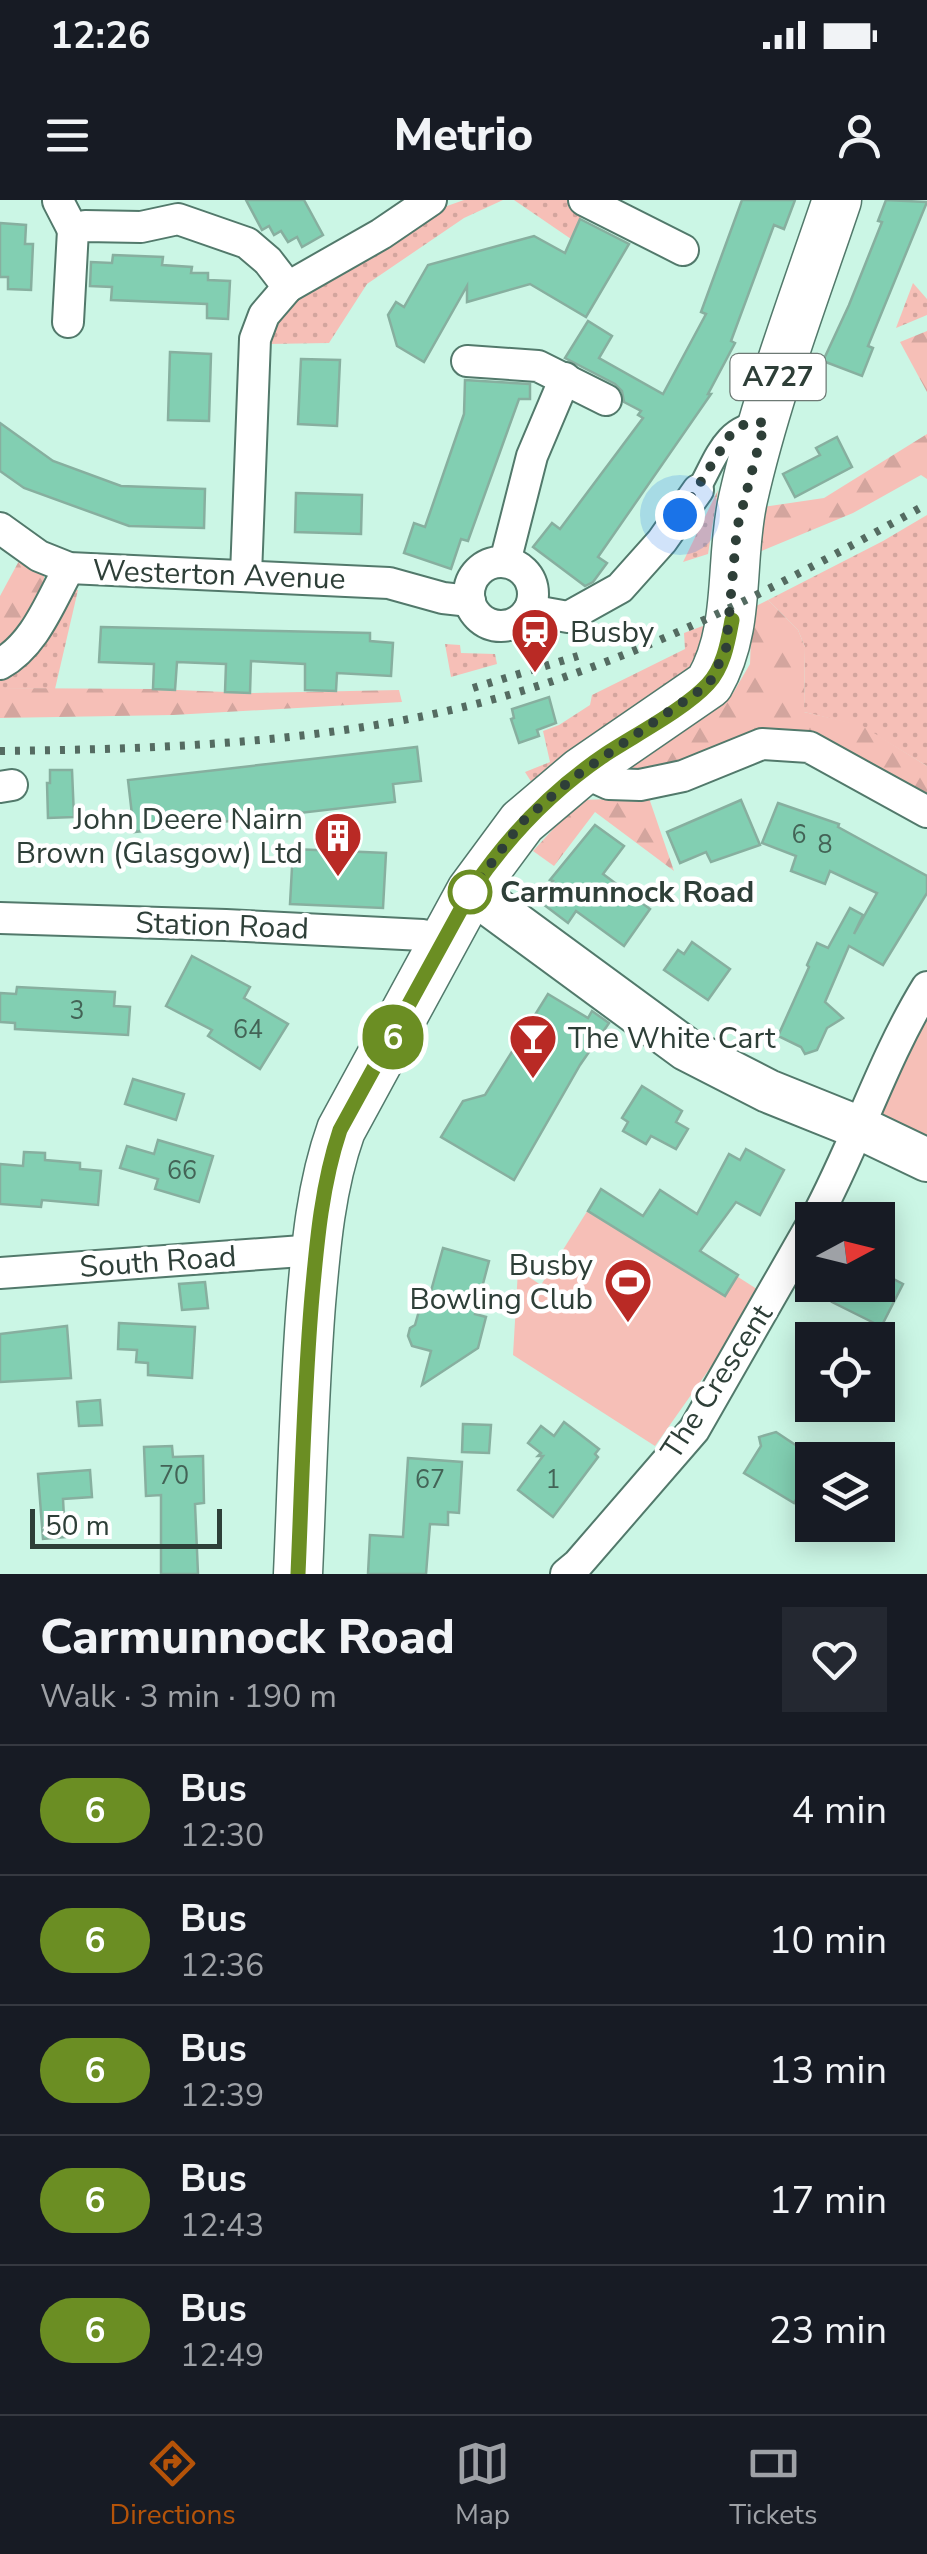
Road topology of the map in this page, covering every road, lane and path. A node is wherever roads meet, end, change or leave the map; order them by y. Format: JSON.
{"nodes":[{"id":1,"x":58,"y":200,"type":"edge"},
{"id":2,"x":431,"y":200,"type":"edge"},
{"id":3,"x":584,"y":200,"type":"edge"},
{"id":4,"x":837,"y":200,"type":"edge"},
{"id":5,"x":73,"y":230,"type":"junction"},
{"id":6,"x":683,"y":250,"type":"dead end"},
{"id":7,"x":288,"y":287,"type":"junction"},
{"id":8,"x":68,"y":322,"type":"dead end"},
{"id":9,"x":467,"y":361,"type":"dead end"},
{"id":10,"x":565,"y":378,"type":"junction"},
{"id":11,"x":606,"y":400,"type":"dead end"},
{"id":12,"x":765,"y":422,"type":"junction"},
{"id":13,"x":698,"y":490,"type":"joint"},
{"id":14,"x":0,"y":528,"type":"edge"},
{"id":15,"x":505,"y":562,"type":"junction"},
{"id":16,"x":69,"y":568,"type":"junction"},
{"id":17,"x":246,"y":574,"type":"junction"},
{"id":18,"x":470,"y":601,"type":"junction"},
{"id":19,"x":528,"y":610,"type":"junction"},
{"id":20,"x":0,"y":664,"type":"edge"},
{"id":21,"x":588,"y":766,"type":"junction"},
{"id":22,"x":927,"y":812,"type":"edge"},
{"id":23,"x":471,"y":891,"type":"junction"},
{"id":24,"x":0,"y":918,"type":"edge"},
{"id":25,"x":440,"y":946,"type":"junction"},
{"id":26,"x":927,"y":987,"type":"edge"},
{"id":27,"x":860,"y":1128,"type":"junction"},
{"id":28,"x":927,"y":1160,"type":"edge"},
{"id":29,"x":824,"y":1202,"type":"edge"},
{"id":30,"x":316,"y":1250,"type":"junction"},
{"id":31,"x":795,"y":1255,"type":"edge"},
{"id":32,"x":0,"y":1274,"type":"edge"},
{"id":33,"x":298,"y":1574,"type":"edge"},
{"id":34,"x":566,"y":1574,"type":"edge"}],
"edges":[{"from":1,"to":5,"type":"street"},
{"from":2,"to":7,"type":"street"},
{"from":3,"to":6,"type":"street"},
{"from":4,"to":12,"type":"main road","number":"A727"},
{"from":5,"to":7,"type":"street"},
{"from":5,"to":8,"type":"street"},
{"from":7,"to":17,"type":"street"},
{"from":9,"to":10,"type":"street"},
{"from":10,"to":11,"type":"street"},
{"from":10,"to":15,"type":"street"},
{"from":12,"to":13,"type":"street"},
{"from":12,"to":21,"type":"main road","number":"A727"},
{"from":13,"to":19,"type":"street"},
{"from":14,"to":16,"type":"street","name":"Westerton Avenue"},
{"from":15,"to":18,"type":"street"},
{"from":15,"to":19,"type":"street"},
{"from":16,"to":17,"type":"street","name":"Westerton Avenue"},
{"from":16,"to":20,"type":"street"},
{"from":17,"to":18,"type":"street","name":"Westerton Avenue"},
{"from":18,"to":19,"type":"street"},
{"from":21,"to":22,"type":"street"},
{"from":21,"to":23,"type":"main road","number":"A727"},
{"from":23,"to":25,"type":"main road","number":"A727"},
{"from":23,"to":27,"type":"main road"},
{"from":24,"to":25,"type":"street","name":"Station Road"},
{"from":25,"to":30,"type":"main road","number":"A727"},
{"from":26,"to":27,"type":"street","name":"The Crescent"},
{"from":27,"to":28,"type":"main road"},
{"from":27,"to":29,"type":"street","name":"The Crescent"},
{"from":30,"to":32,"type":"street","name":"South Road"},
{"from":30,"to":33,"type":"main road","number":"A727"},
{"from":31,"to":34,"type":"street","name":"The Crescent"}]}
